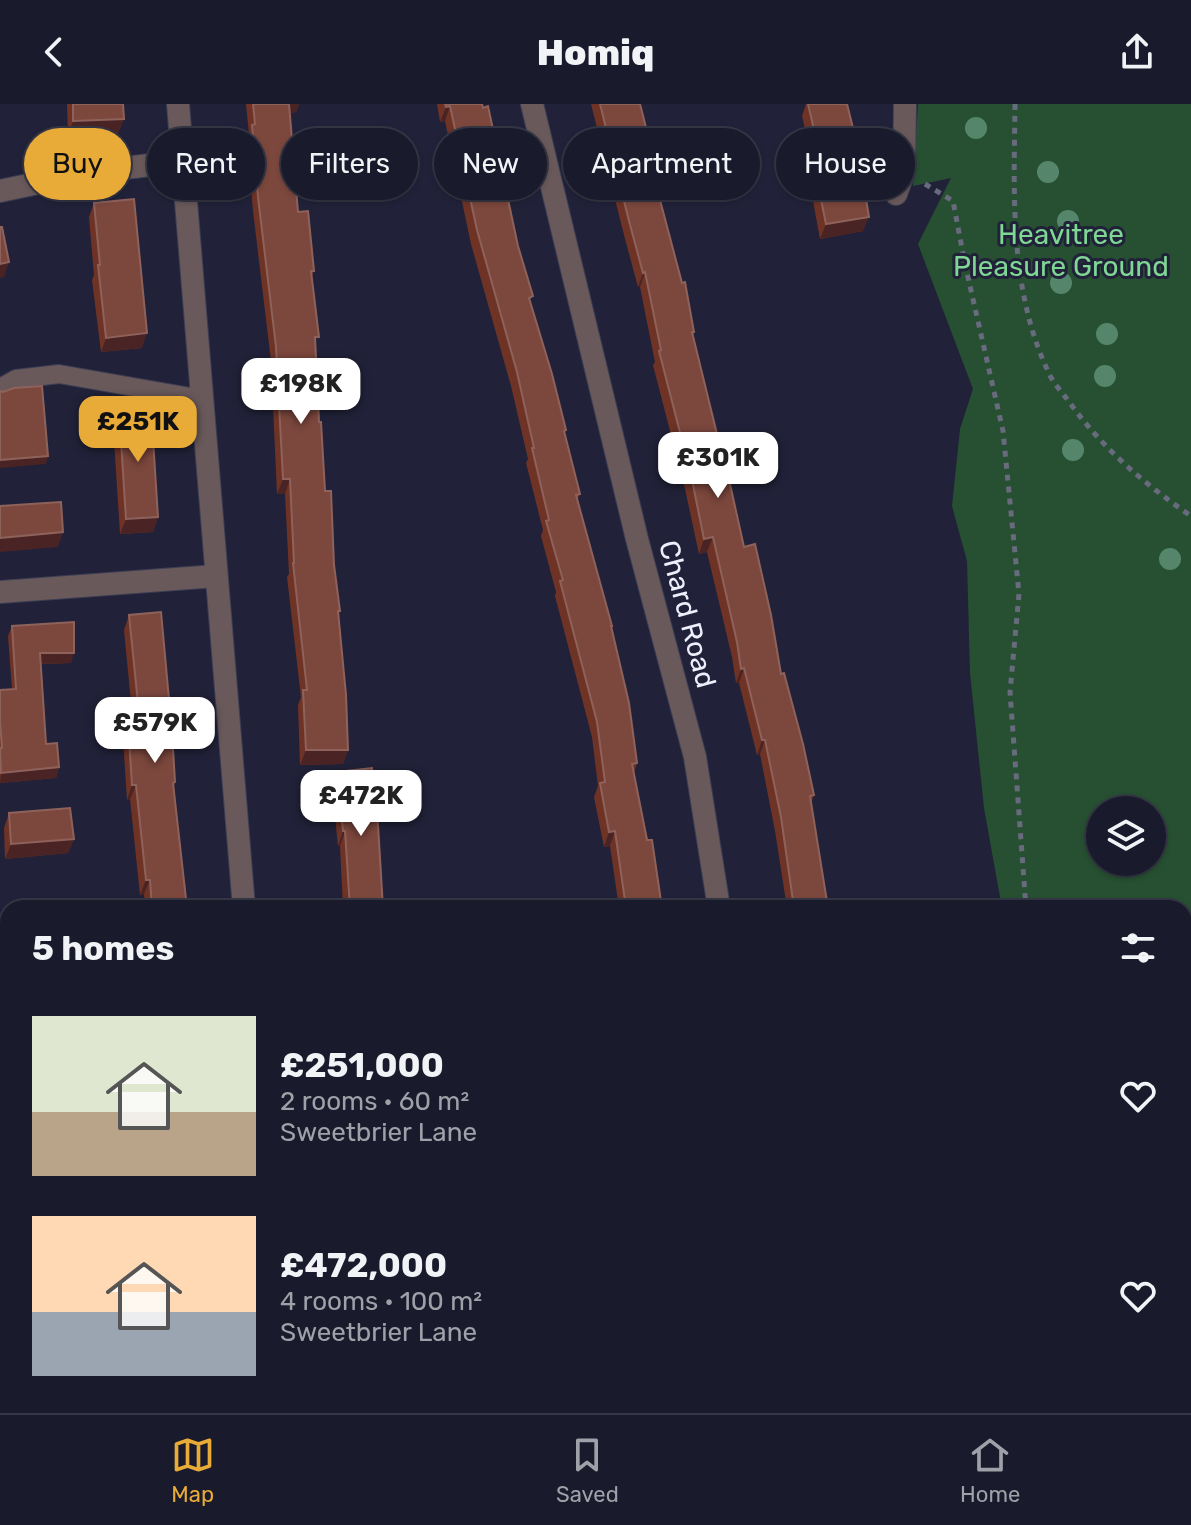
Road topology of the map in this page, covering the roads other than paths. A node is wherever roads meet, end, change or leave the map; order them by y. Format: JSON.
{"nodes":[{"id":1,"x":178,"y":104,"type":"edge"},
{"id":2,"x":532,"y":104,"type":"edge"},
{"id":3,"x":905,"y":104,"type":"edge"},
{"id":4,"x":180,"y":128,"type":"edge"},
{"id":5,"x":905,"y":128,"type":"edge"},
{"id":6,"x":147,"y":165,"type":"edge"},
{"id":7,"x":0,"y":191,"type":"edge"},
{"id":8,"x":185,"y":200,"type":"edge"},
{"id":9,"x":0,"y":388,"type":"edge"},
{"id":10,"x":202,"y":399,"type":"junction"},
{"id":11,"x":216,"y":576,"type":"junction"},
{"id":12,"x":0,"y":592,"type":"edge"},
{"id":13,"x":243,"y":900,"type":"edge"},
{"id":14,"x":718,"y":900,"type":"edge"}],
"edges":[{"from":1,"to":4,"type":"street"},
{"from":2,"to":14,"type":"street","name":"Chard Road"},
{"from":3,"to":5,"type":"street"},
{"from":6,"to":7,"type":"street"},
{"from":8,"to":10,"type":"street"},
{"from":9,"to":10,"type":"lane"},
{"from":10,"to":11,"type":"street"},
{"from":11,"to":12,"type":"street"},
{"from":11,"to":13,"type":"street"}]}
